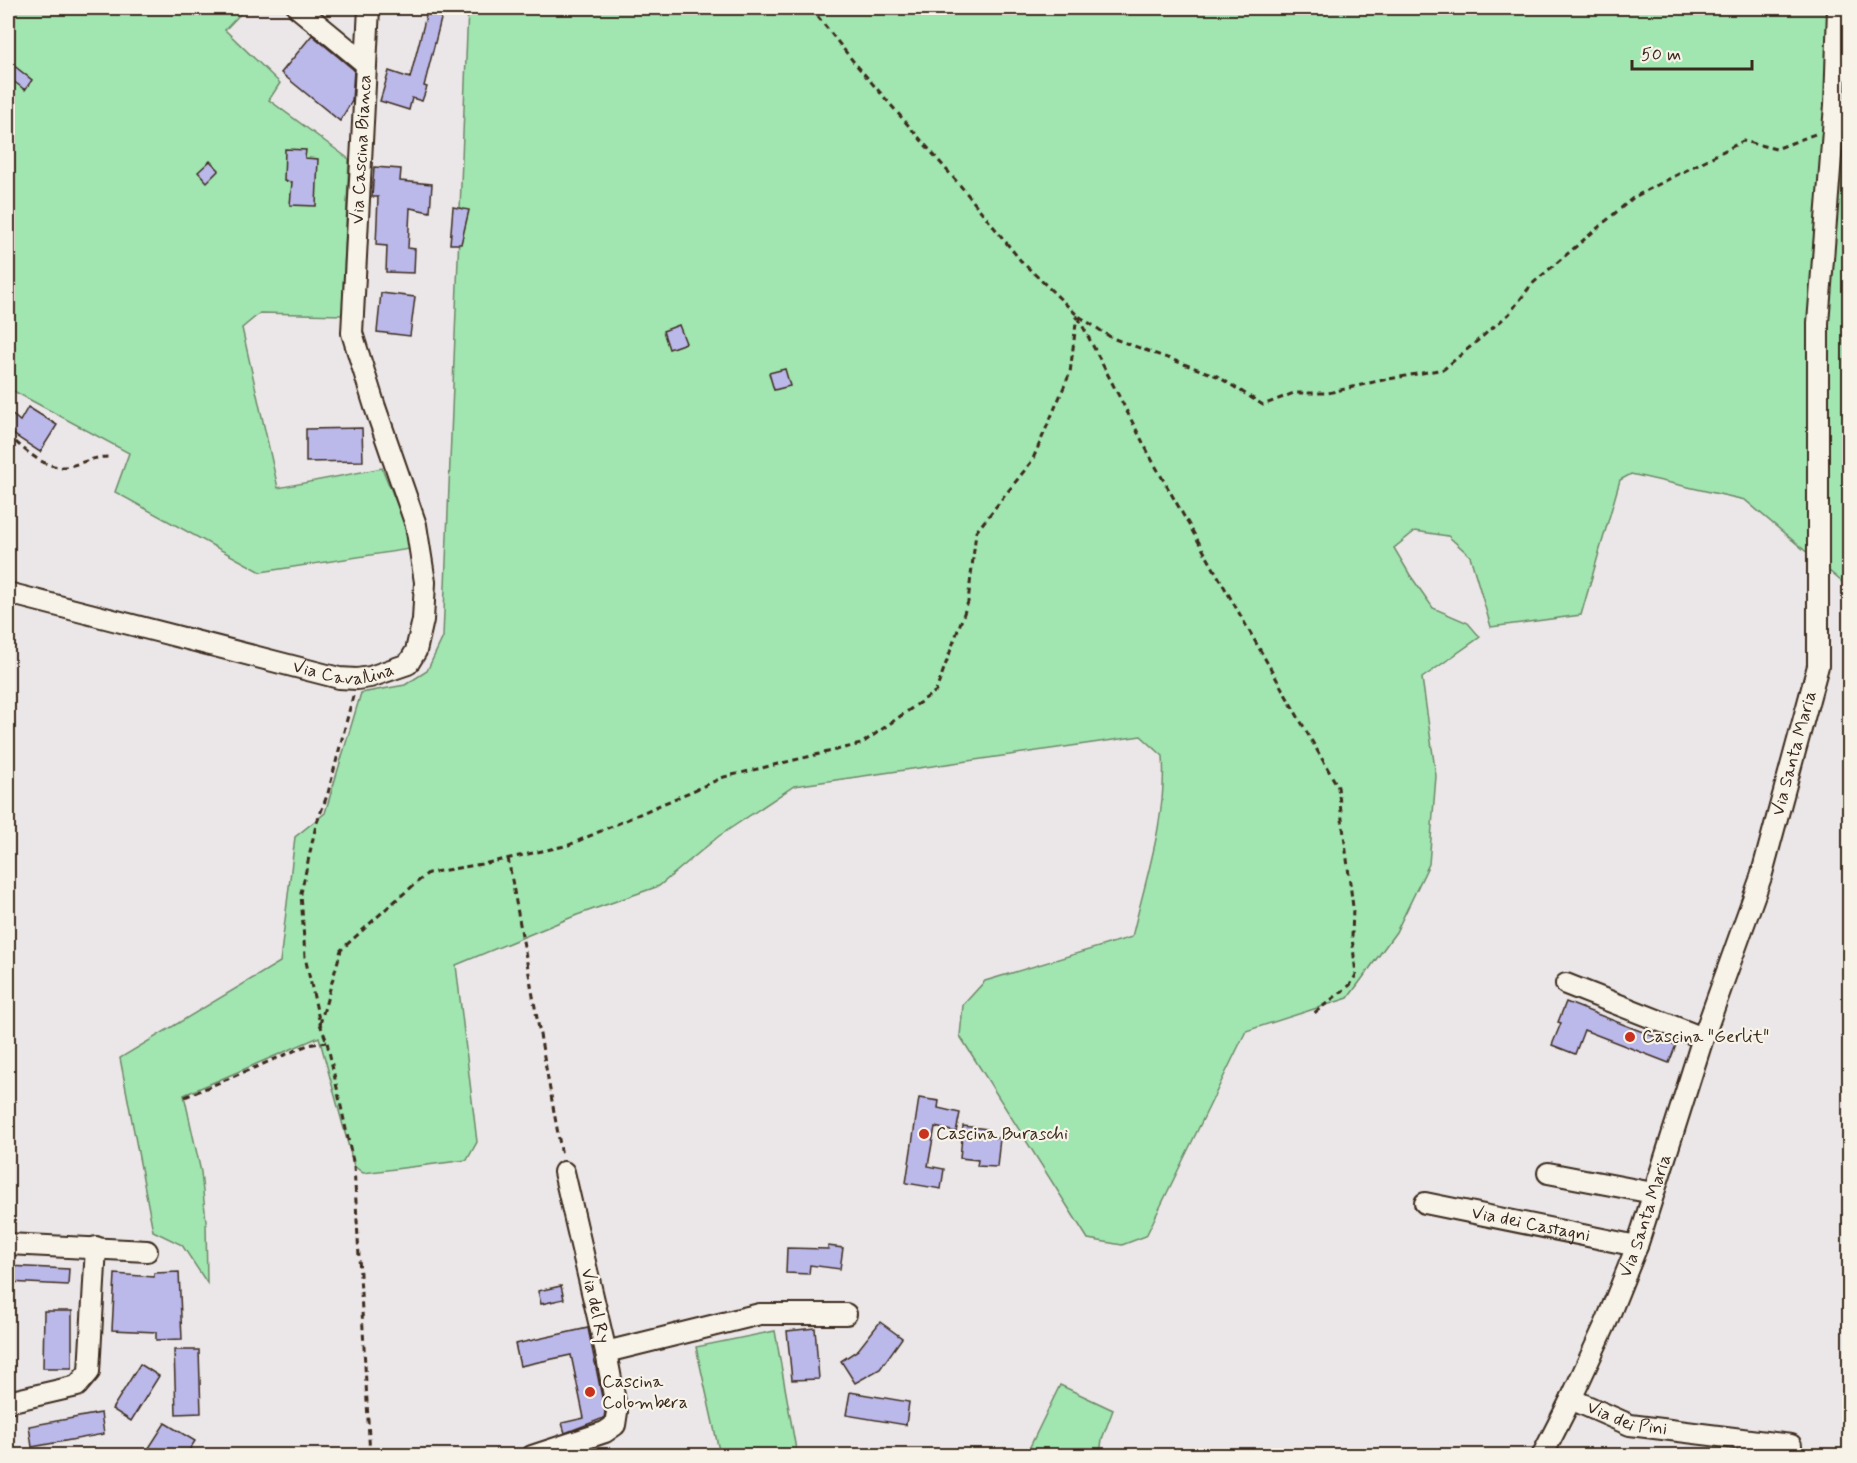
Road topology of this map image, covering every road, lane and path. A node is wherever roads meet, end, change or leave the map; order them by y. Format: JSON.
{"nodes":[{"id":1,"x":298,"y":8,"type":"edge"},
{"id":2,"x":369,"y":8,"type":"edge"},
{"id":3,"x":811,"y":8,"type":"edge"},
{"id":4,"x":1838,"y":8,"type":"edge"},
{"id":5,"x":366,"y":64,"type":"junction"},
{"id":6,"x":1833,"y":127,"type":"junction"},
{"id":7,"x":355,"y":291,"type":"joint"},
{"id":8,"x":1077,"y":315,"type":"junction"},
{"id":9,"x":8,"y":435,"type":"edge"},
{"id":10,"x":112,"y":457,"type":"dead end"},
{"id":11,"x":8,"y":593,"type":"edge"},
{"id":12,"x":357,"y":679,"type":"junction"},
{"id":13,"x":508,"y":858,"type":"junction"},
{"id":14,"x":1566,"y":984,"type":"dead end"},
{"id":15,"x":1312,"y":1014,"type":"dead end"},
{"id":16,"x":320,"y":1024,"type":"junction"},
{"id":17,"x":1703,"y":1038,"type":"junction"},
{"id":18,"x":327,"y":1042,"type":"junction"},
{"id":19,"x":185,"y":1097,"type":"dead end"},
{"id":20,"x":564,"y":1172,"type":"joint"},
{"id":21,"x":1548,"y":1173,"type":"dead end"},
{"id":22,"x":1653,"y":1193,"type":"junction"},
{"id":23,"x":1425,"y":1203,"type":"dead end"},
{"id":24,"x":8,"y":1244,"type":"edge"},
{"id":25,"x":1637,"y":1246,"type":"junction"},
{"id":26,"x":96,"y":1247,"type":"junction"},
{"id":27,"x":147,"y":1251,"type":"dead end"},
{"id":28,"x":846,"y":1314,"type":"dead end"},
{"id":29,"x":606,"y":1352,"type":"junction"},
{"id":30,"x":1571,"y":1399,"type":"junction"},
{"id":31,"x":8,"y":1402,"type":"edge"},
{"id":32,"x":1791,"y":1445,"type":"dead end"},
{"id":33,"x":370,"y":1455,"type":"edge"},
{"id":34,"x":532,"y":1455,"type":"edge"},
{"id":35,"x":1542,"y":1455,"type":"edge"}],
"edges":[{"from":1,"to":5,"type":"street"},
{"from":2,"to":5,"type":"street","name":"Via Cascina Bianca"},
{"from":3,"to":8,"type":"path"},
{"from":4,"to":6,"type":"street","name":"Via Santa Maria"},
{"from":5,"to":7,"type":"street","name":"Via Cascina Bianca"},
{"from":6,"to":8,"type":"path"},
{"from":6,"to":17,"type":"street","name":"Via Santa Maria"},
{"from":7,"to":12,"type":"street","name":"Via Cavallina"},
{"from":8,"to":13,"type":"path"},
{"from":8,"to":15,"type":"path"},
{"from":9,"to":10,"type":"path"},
{"from":11,"to":12,"type":"street","name":"Via Cavallina"},
{"from":12,"to":16,"type":"path"},
{"from":13,"to":16,"type":"path"},
{"from":13,"to":20,"type":"path"},
{"from":14,"to":17,"type":"street"},
{"from":16,"to":18,"type":"path"},
{"from":17,"to":22,"type":"street","name":"Via Santa Maria"},
{"from":18,"to":19,"type":"path"},
{"from":18,"to":33,"type":"path"},
{"from":20,"to":29,"type":"street","name":"Via del Ry"},
{"from":21,"to":22,"type":"street"},
{"from":22,"to":25,"type":"street","name":"Via Santa Maria"},
{"from":23,"to":25,"type":"street","name":"Via dei Castagni"},
{"from":24,"to":26,"type":"street"},
{"from":25,"to":30,"type":"street","name":"Via Santa Maria"},
{"from":26,"to":27,"type":"street"},
{"from":26,"to":31,"type":"street"},
{"from":28,"to":29,"type":"street"},
{"from":29,"to":34,"type":"street","name":"Via del Ry"},
{"from":30,"to":32,"type":"street","name":"Via dei Pini"},
{"from":30,"to":35,"type":"street","name":"Via Santa Maria"}]}
